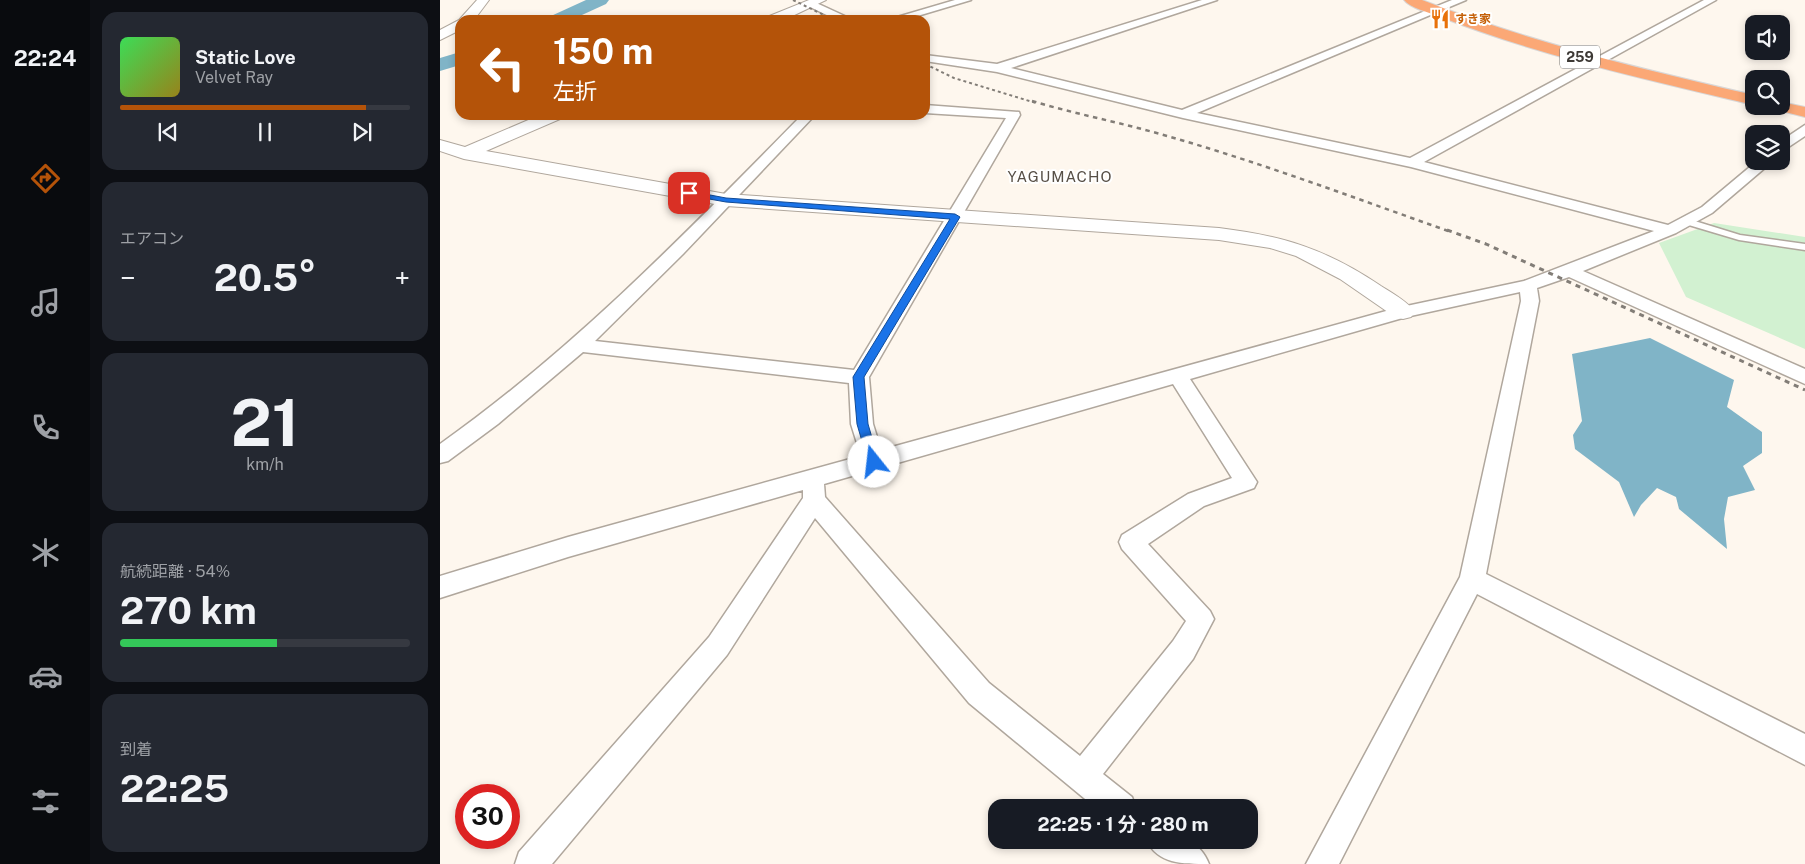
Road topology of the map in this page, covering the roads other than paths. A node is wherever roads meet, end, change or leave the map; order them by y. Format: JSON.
{"nodes":[{"id":1,"x":483,"y":0,"type":"edge"},
{"id":2,"x":966,"y":0,"type":"edge"},
{"id":3,"x":1212,"y":0,"type":"edge"},
{"id":4,"x":1410,"y":0,"type":"edge"},
{"id":5,"x":1461,"y":0,"type":"edge"},
{"id":6,"x":1711,"y":0,"type":"edge"},
{"id":7,"x":816,"y":2,"type":"edge"},
{"id":8,"x":1435,"y":10,"type":"junction"},
{"id":9,"x":472,"y":15,"type":"edge"},
{"id":10,"x":784,"y":15,"type":"edge"},
{"id":11,"x":837,"y":15,"type":"edge"},
{"id":12,"x":910,"y":15,"type":"edge"},
{"id":13,"x":455,"y":27,"type":"edge"},
{"id":14,"x":440,"y":36,"type":"edge"},
{"id":15,"x":930,"y":59,"type":"edge"},
{"id":16,"x":1598,"y":62,"type":"junction"},
{"id":17,"x":998,"y":68,"type":"junction"},
{"id":18,"x":1745,"y":98,"type":"edge"},
{"id":19,"x":930,"y":109,"type":"edge"},
{"id":20,"x":1790,"y":109,"type":"edge"},
{"id":21,"x":1805,"y":112,"type":"edge"},
{"id":22,"x":1184,"y":114,"type":"junction"},
{"id":23,"x":543,"y":120,"type":"edge"},
{"id":24,"x":803,"y":120,"type":"edge"},
{"id":25,"x":1805,"y":129,"type":"edge"},
{"id":26,"x":1790,"y":141,"type":"edge"},
{"id":27,"x":440,"y":145,"type":"edge"},
{"id":28,"x":467,"y":153,"type":"junction"},
{"id":29,"x":1412,"y":164,"type":"junction"},
{"id":30,"x":440,"y":165,"type":"edge"},
{"id":31,"x":1755,"y":170,"type":"edge"},
{"id":32,"x":726,"y":200,"type":"junction"},
{"id":33,"x":955,"y":217,"type":"junction"},
{"id":34,"x":1685,"y":221,"type":"junction"},
{"id":35,"x":1670,"y":230,"type":"junction"},
{"id":36,"x":1805,"y":247,"type":"edge"},
{"id":37,"x":1569,"y":271,"type":"junction"},
{"id":38,"x":1528,"y":286,"type":"junction"},
{"id":39,"x":1402,"y":312,"type":"junction"},
{"id":40,"x":580,"y":345,"type":"junction"},
{"id":41,"x":1177,"y":375,"type":"junction"},
{"id":42,"x":858,"y":377,"type":"junction"},
{"id":43,"x":1805,"y":377,"type":"edge"},
{"id":44,"x":440,"y":456,"type":"edge"},
{"id":45,"x":874,"y":462,"type":"junction"},
{"id":46,"x":814,"y":489,"type":"junction"},
{"id":47,"x":1472,"y":579,"type":"junction"},
{"id":48,"x":440,"y":587,"type":"edge"},
{"id":49,"x":1805,"y":750,"type":"edge"},
{"id":50,"x":1082,"y":777,"type":"junction"},
{"id":51,"x":1110,"y":799,"type":"edge"},
{"id":52,"x":1174,"y":849,"type":"edge"},
{"id":53,"x":531,"y":864,"type":"edge"},
{"id":54,"x":1193,"y":864,"type":"edge"},
{"id":55,"x":1322,"y":864,"type":"edge"}],
"edges":[{"from":1,"to":9,"type":"street"},
{"from":2,"to":12,"type":"street"},
{"from":3,"to":17,"type":"street"},
{"from":4,"to":8,"type":"highway","number":"259"},
{"from":5,"to":8,"type":"street"},
{"from":6,"to":16,"type":"street"},
{"from":7,"to":10,"type":"street"},
{"from":7,"to":11,"type":"street"},
{"from":8,"to":16,"type":"highway","number":"259"},
{"from":8,"to":22,"type":"street"},
{"from":13,"to":14,"type":"street"},
{"from":15,"to":17,"type":"street"},
{"from":16,"to":18,"type":"highway","number":"259"},
{"from":16,"to":29,"type":"street"},
{"from":17,"to":22,"type":"street"},
{"from":19,"to":33,"type":"street"},
{"from":20,"to":21,"type":"highway"},
{"from":22,"to":29,"type":"street"},
{"from":23,"to":28,"type":"street"},
{"from":24,"to":32,"type":"street"},
{"from":25,"to":26,"type":"street"},
{"from":27,"to":28,"type":"street"},
{"from":28,"to":30,"type":"street"},
{"from":28,"to":32,"type":"street"},
{"from":29,"to":35,"type":"street"},
{"from":31,"to":34,"type":"street"},
{"from":32,"to":33,"type":"street"},
{"from":32,"to":40,"type":"street"},
{"from":33,"to":39,"type":"street"},
{"from":33,"to":42,"type":"street"},
{"from":34,"to":35,"type":"street"},
{"from":34,"to":36,"type":"lane"},
{"from":35,"to":37,"type":"street"},
{"from":37,"to":38,"type":"street"},
{"from":37,"to":43,"type":"street"},
{"from":38,"to":39,"type":"street"},
{"from":38,"to":47,"type":"street"},
{"from":39,"to":41,"type":"street"},
{"from":40,"to":42,"type":"street"},
{"from":40,"to":44,"type":"street"},
{"from":41,"to":45,"type":"street"},
{"from":41,"to":50,"type":"street"},
{"from":42,"to":45,"type":"street"},
{"from":45,"to":46,"type":"street"},
{"from":46,"to":48,"type":"street"},
{"from":46,"to":50,"type":"street"},
{"from":46,"to":53,"type":"street"},
{"from":47,"to":49,"type":"street"},
{"from":47,"to":55,"type":"street"},
{"from":50,"to":51,"type":"street"},
{"from":52,"to":54,"type":"street"}]}
